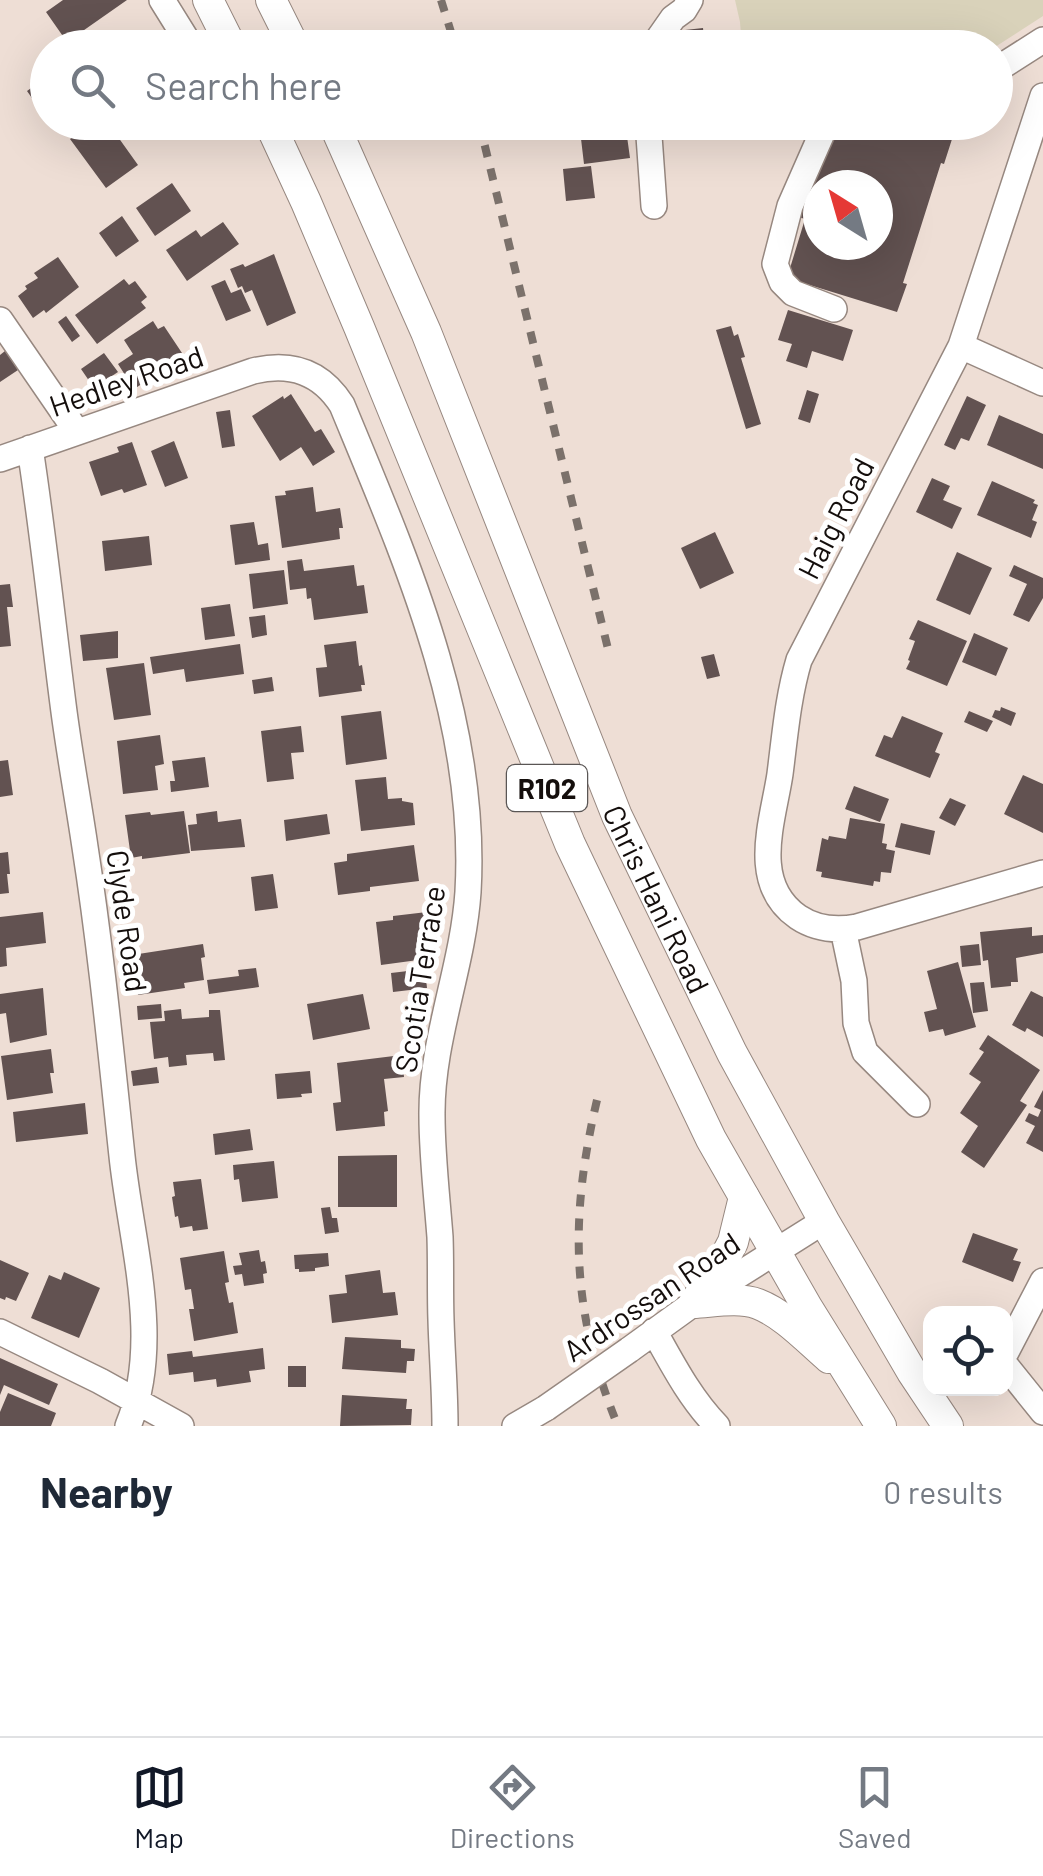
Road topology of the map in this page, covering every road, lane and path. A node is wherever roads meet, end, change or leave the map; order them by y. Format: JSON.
{"nodes":[{"id":1,"x":162,"y":0,"type":"edge"},
{"id":2,"x":208,"y":0,"type":"edge"},
{"id":3,"x":270,"y":0,"type":"edge"},
{"id":4,"x":690,"y":0,"type":"edge"},
{"id":5,"x":181,"y":30,"type":"edge"},
{"id":6,"x":223,"y":30,"type":"edge"},
{"id":7,"x":286,"y":30,"type":"edge"},
{"id":8,"x":665,"y":30,"type":"edge"},
{"id":9,"x":1043,"y":40,"type":"edge"},
{"id":10,"x":1013,"y":59,"type":"edge"},
{"id":11,"x":1043,"y":96,"type":"edge"},
{"id":12,"x":277,"y":140,"type":"edge"},
{"id":13,"x":341,"y":140,"type":"edge"},
{"id":14,"x":649,"y":140,"type":"edge"},
{"id":15,"x":819,"y":140,"type":"edge"},
{"id":16,"x":654,"y":206,"type":"dead end"},
{"id":17,"x":834,"y":309,"type":"dead end"},
{"id":18,"x":0,"y":320,"type":"edge"},
{"id":19,"x":961,"y":346,"type":"junction"},
{"id":20,"x":274,"y":367,"type":"joint"},
{"id":21,"x":1043,"y":383,"type":"edge"},
{"id":22,"x":76,"y":432,"type":"junction"},
{"id":23,"x":30,"y":448,"type":"junction"},
{"id":24,"x":0,"y":459,"type":"edge"},
{"id":25,"x":1043,"y":874,"type":"edge"},
{"id":26,"x":850,"y":928,"type":"junction"},
{"id":27,"x":917,"y":1104,"type":"dead end"},
{"id":28,"x":744,"y":1198,"type":"junction"},
{"id":29,"x":824,"y":1221,"type":"junction"},
{"id":30,"x":775,"y":1252,"type":"junction"},
{"id":31,"x":1043,"y":1281,"type":"edge"},
{"id":32,"x":694,"y":1303,"type":"junction"},
{"id":33,"x":654,"y":1331,"type":"junction"},
{"id":34,"x":0,"y":1332,"type":"edge"},
{"id":35,"x":1013,"y":1339,"type":"edge"},
{"id":36,"x":847,"y":1372,"type":"junction"},
{"id":37,"x":1013,"y":1376,"type":"edge"},
{"id":38,"x":1043,"y":1412,"type":"edge"},
{"id":39,"x":133,"y":1415,"type":"edge"},
{"id":40,"x":181,"y":1426,"type":"edge"},
{"id":41,"x":445,"y":1426,"type":"edge"},
{"id":42,"x":516,"y":1426,"type":"edge"},
{"id":43,"x":717,"y":1426,"type":"edge"},
{"id":44,"x":881,"y":1426,"type":"edge"},
{"id":45,"x":948,"y":1426,"type":"edge"}],
"edges":[{"from":1,"to":5,"type":"street"},
{"from":2,"to":6,"type":"main road"},
{"from":3,"to":7,"type":"main road"},
{"from":4,"to":8,"type":"street"},
{"from":9,"to":10,"type":"street"},
{"from":11,"to":19,"type":"street","name":"Haig Road"},
{"from":12,"to":28,"type":"main road","name":"Chris Hani Road","number":"R102"},
{"from":13,"to":29,"type":"main road","name":"Chris Hani Road","number":"R102"},
{"from":14,"to":16,"type":"street"},
{"from":15,"to":17,"type":"street"},
{"from":18,"to":22,"type":"street"},
{"from":19,"to":21,"type":"street"},
{"from":19,"to":26,"type":"street","name":"Haig Road"},
{"from":20,"to":22,"type":"street","name":"Hedley Road"},
{"from":20,"to":41,"type":"street","name":"Scotia Terrace"},
{"from":22,"to":23,"type":"street","name":"Hedley Road"},
{"from":23,"to":24,"type":"street","name":"Hedley Road"},
{"from":23,"to":39,"type":"street","name":"Clyde Road"},
{"from":25,"to":26,"type":"street"},
{"from":26,"to":27,"type":"street"},
{"from":28,"to":30,"type":"main road","name":"Chris Hani Road","number":"R102"},
{"from":28,"to":32,"type":"main road"},
{"from":29,"to":30,"type":"street","name":"Ardrossan Road"},
{"from":29,"to":45,"type":"main road","name":"Chris Hani Road","number":"R102"},
{"from":30,"to":32,"type":"street","name":"Ardrossan Road"},
{"from":30,"to":36,"type":"main road","name":"Chris Hani Road","number":"R102"},
{"from":31,"to":35,"type":"street"},
{"from":32,"to":33,"type":"street","name":"Ardrossan Road"},
{"from":32,"to":36,"type":"main road"},
{"from":33,"to":42,"type":"street","name":"Ardrossan Road","bridge":true},
{"from":33,"to":43,"type":"street"},
{"from":34,"to":39,"type":"street"},
{"from":36,"to":44,"type":"main road","name":"Chris Hani Road","number":"R102"},
{"from":37,"to":38,"type":"street"},
{"from":39,"to":40,"type":"street"}]}
